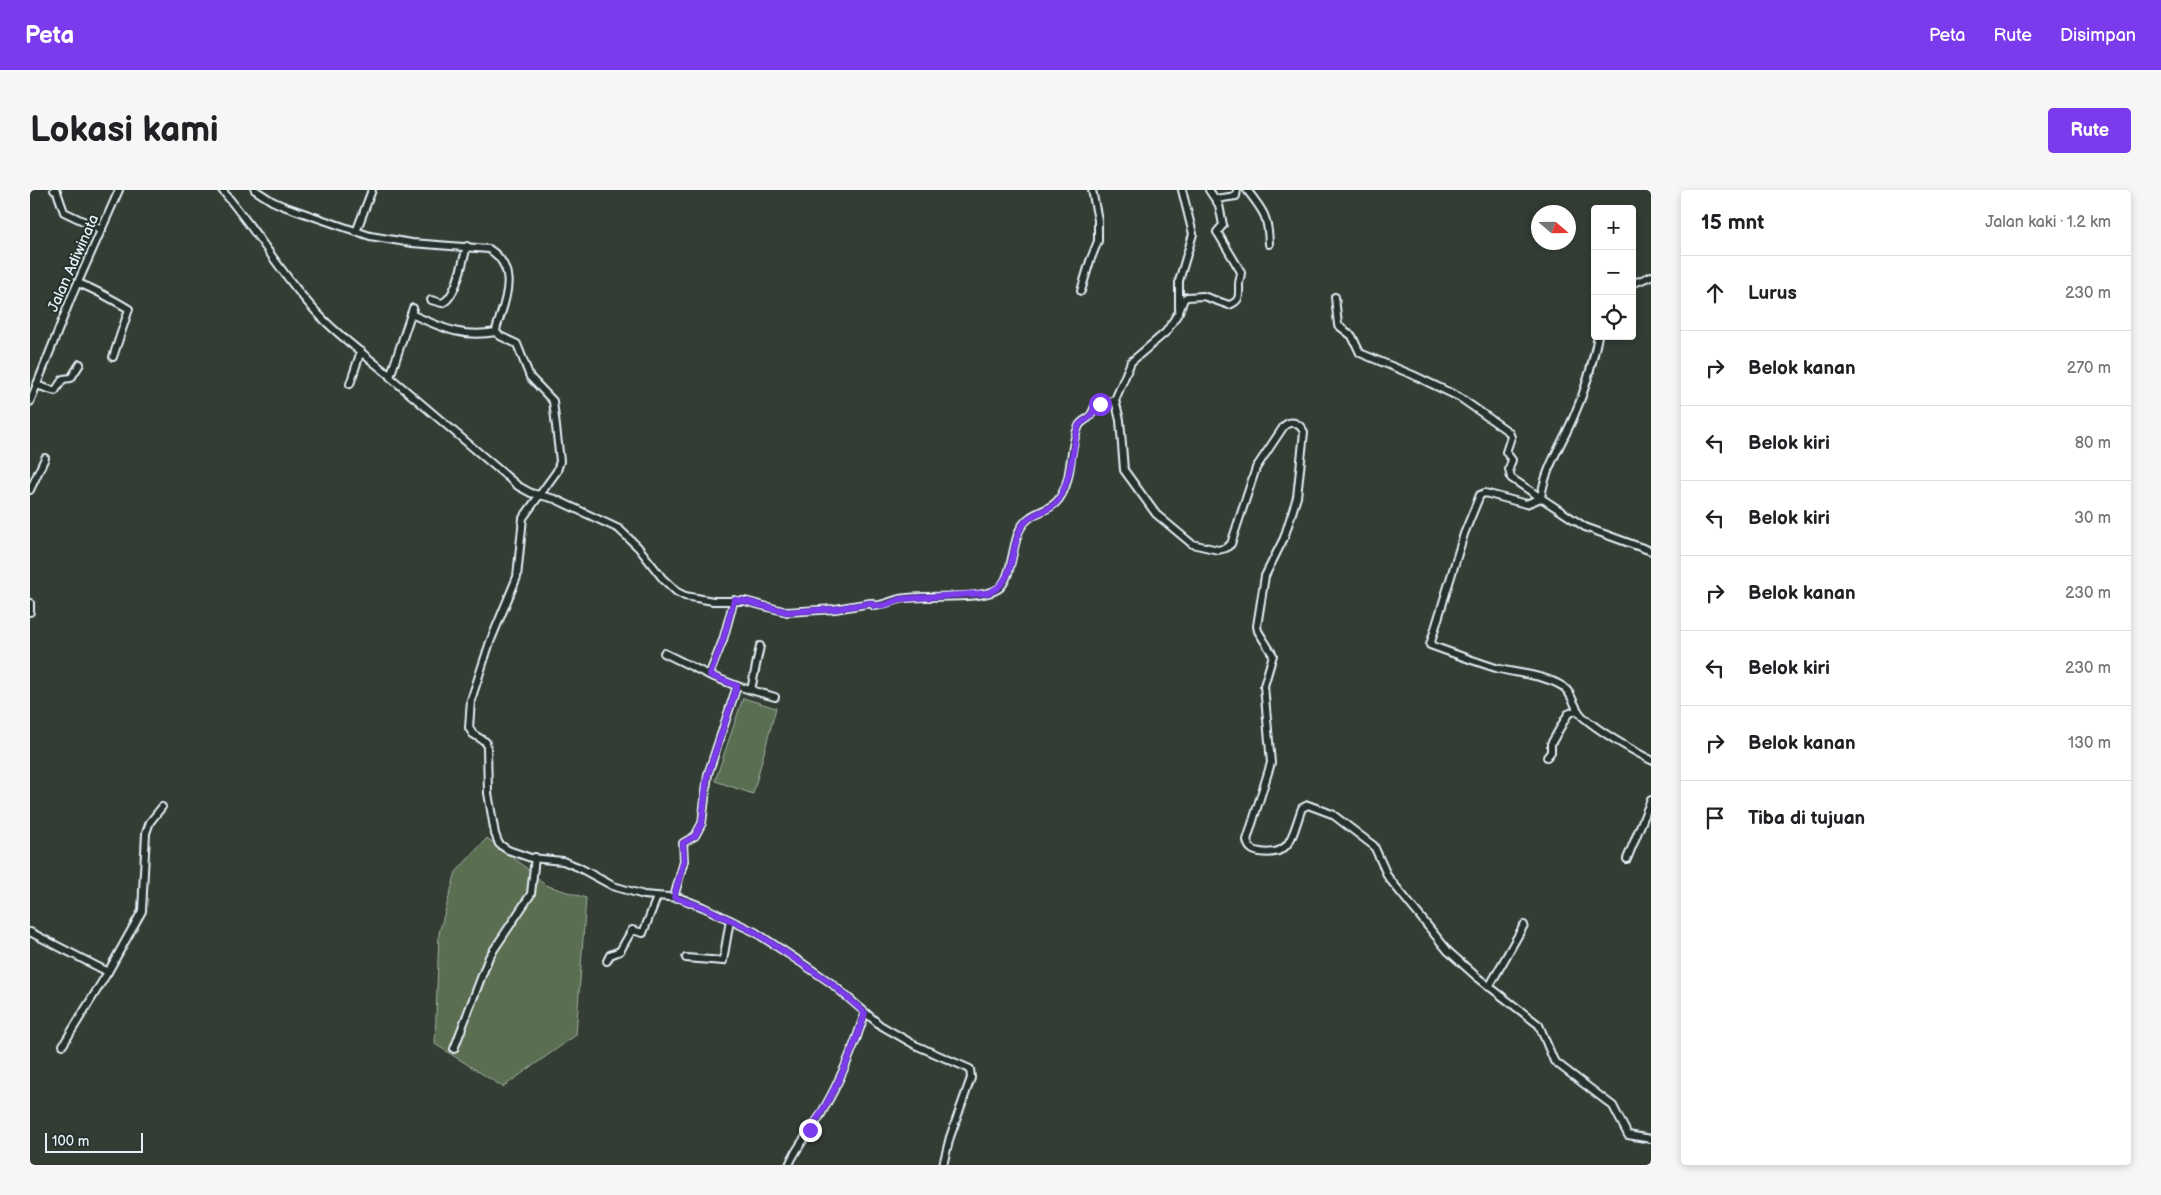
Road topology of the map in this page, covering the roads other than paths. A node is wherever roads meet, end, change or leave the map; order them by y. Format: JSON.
{"nodes":[{"id":1,"x":54,"y":190,"type":"edge"},
{"id":2,"x":119,"y":190,"type":"edge"},
{"id":3,"x":222,"y":190,"type":"edge"},
{"id":4,"x":255,"y":190,"type":"edge"},
{"id":5,"x":372,"y":190,"type":"edge"},
{"id":6,"x":1092,"y":190,"type":"edge"},
{"id":7,"x":1182,"y":190,"type":"edge"},
{"id":8,"x":1210,"y":190,"type":"edge"},
{"id":9,"x":1237,"y":190,"type":"edge"},
{"id":10,"x":1248,"y":190,"type":"edge"},
{"id":11,"x":1216,"y":198,"type":"junction"},
{"id":12,"x":102,"y":230,"type":"junction"},
{"id":13,"x":356,"y":232,"type":"junction"},
{"id":14,"x":1269,"y":244,"type":"dead end"},
{"id":15,"x":467,"y":246,"type":"junction"},
{"id":16,"x":1651,"y":276,"type":"edge"},
{"id":17,"x":1636,"y":282,"type":"edge"},
{"id":18,"x":78,"y":283,"type":"junction"},
{"id":19,"x":1081,"y":291,"type":"dead end"},
{"id":20,"x":1335,"y":297,"type":"dead end"},
{"id":21,"x":431,"y":300,"type":"dead end"},
{"id":22,"x":1179,"y":312,"type":"junction"},
{"id":23,"x":496,"y":332,"type":"junction"},
{"id":24,"x":1597,"y":340,"type":"edge"},
{"id":25,"x":361,"y":351,"type":"junction"},
{"id":26,"x":113,"y":357,"type":"dead end"},
{"id":27,"x":80,"y":364,"type":"dead end"},
{"id":28,"x":389,"y":375,"type":"junction"},
{"id":29,"x":350,"y":384,"type":"dead end"},
{"id":30,"x":36,"y":385,"type":"junction"},
{"id":31,"x":1115,"y":400,"type":"junction"},
{"id":32,"x":30,"y":402,"type":"edge"},
{"id":33,"x":45,"y":458,"type":"dead end"},
{"id":34,"x":30,"y":490,"type":"edge"},
{"id":35,"x":539,"y":495,"type":"junction"},
{"id":36,"x":1541,"y":498,"type":"junction"},
{"id":37,"x":1651,"y":551,"type":"edge"},
{"id":38,"x":734,"y":600,"type":"junction"},
{"id":39,"x":30,"y":603,"type":"edge"},
{"id":40,"x":30,"y":612,"type":"edge"},
{"id":41,"x":760,"y":646,"type":"dead end"},
{"id":42,"x":664,"y":653,"type":"dead end"},
{"id":43,"x":710,"y":675,"type":"junction"},
{"id":44,"x":737,"y":686,"type":"junction"},
{"id":45,"x":751,"y":690,"type":"junction"},
{"id":46,"x":775,"y":697,"type":"dead end"},
{"id":47,"x":1577,"y":710,"type":"junction"},
{"id":48,"x":1547,"y":757,"type":"dead end"},
{"id":49,"x":1651,"y":760,"type":"edge"},
{"id":50,"x":1651,"y":800,"type":"edge"},
{"id":51,"x":162,"y":807,"type":"dead end"},
{"id":52,"x":535,"y":858,"type":"junction"},
{"id":53,"x":1626,"y":859,"type":"dead end"},
{"id":54,"x":657,"y":897,"type":"junction"},
{"id":55,"x":674,"y":897,"type":"junction"},
{"id":56,"x":730,"y":920,"type":"junction"},
{"id":57,"x":1524,"y":925,"type":"dead end"},
{"id":58,"x":30,"y":932,"type":"edge"},
{"id":59,"x":686,"y":958,"type":"dead end"},
{"id":60,"x":607,"y":961,"type":"dead end"},
{"id":61,"x":108,"y":972,"type":"junction"},
{"id":62,"x":1489,"y":987,"type":"junction"},
{"id":63,"x":865,"y":1013,"type":"junction"},
{"id":64,"x":63,"y":1045,"type":"dead end"},
{"id":65,"x":454,"y":1049,"type":"dead end"},
{"id":66,"x":1651,"y":1139,"type":"edge"},
{"id":67,"x":789,"y":1165,"type":"edge"},
{"id":68,"x":943,"y":1165,"type":"edge"}],
"edges":[{"from":1,"to":12,"type":"street"},
{"from":2,"to":12,"type":"street","name":"Jalan Adiwinata"},
{"from":3,"to":25,"type":"street"},
{"from":4,"to":13,"type":"street"},
{"from":5,"to":13,"type":"street"},
{"from":6,"to":19,"type":"street"},
{"from":7,"to":22,"type":"street"},
{"from":8,"to":11,"type":"street"},
{"from":9,"to":11,"type":"street"},
{"from":10,"to":14,"type":"street"},
{"from":11,"to":22,"type":"street"},
{"from":12,"to":18,"type":"street","name":"Jalan Adiwinata"},
{"from":13,"to":15,"type":"street"},
{"from":15,"to":21,"type":"street"},
{"from":15,"to":23,"type":"street"},
{"from":16,"to":17,"type":"street"},
{"from":18,"to":26,"type":"street"},
{"from":18,"to":30,"type":"street","name":"Jalan Adiwinata"},
{"from":20,"to":36,"type":"street"},
{"from":22,"to":31,"type":"street"},
{"from":23,"to":28,"type":"street"},
{"from":23,"to":35,"type":"street"},
{"from":24,"to":36,"type":"street"},
{"from":25,"to":28,"type":"street"},
{"from":25,"to":29,"type":"street"},
{"from":27,"to":30,"type":"street"},
{"from":28,"to":35,"type":"street"},
{"from":30,"to":32,"type":"street","name":"Jalan Adiwinata"},
{"from":31,"to":38,"type":"street"},
{"from":31,"to":62,"type":"street"},
{"from":33,"to":34,"type":"street"},
{"from":35,"to":38,"type":"street"},
{"from":35,"to":52,"type":"street"},
{"from":36,"to":37,"type":"street"},
{"from":36,"to":47,"type":"street"},
{"from":38,"to":43,"type":"street"},
{"from":39,"to":40,"type":"street"},
{"from":41,"to":45,"type":"street"},
{"from":42,"to":43,"type":"street"},
{"from":43,"to":44,"type":"street"},
{"from":44,"to":45,"type":"street"},
{"from":44,"to":55,"type":"street"},
{"from":45,"to":46,"type":"street"},
{"from":47,"to":48,"type":"street"},
{"from":47,"to":49,"type":"street"},
{"from":50,"to":53,"type":"street"},
{"from":51,"to":61,"type":"street"},
{"from":52,"to":54,"type":"street"},
{"from":52,"to":65,"type":"street"},
{"from":54,"to":55,"type":"street"},
{"from":54,"to":60,"type":"street"},
{"from":55,"to":56,"type":"street"},
{"from":56,"to":59,"type":"street"},
{"from":56,"to":63,"type":"street"},
{"from":57,"to":62,"type":"street"},
{"from":58,"to":61,"type":"street"},
{"from":61,"to":64,"type":"street"},
{"from":62,"to":66,"type":"street"},
{"from":63,"to":67,"type":"street"},
{"from":63,"to":68,"type":"street"}]}
